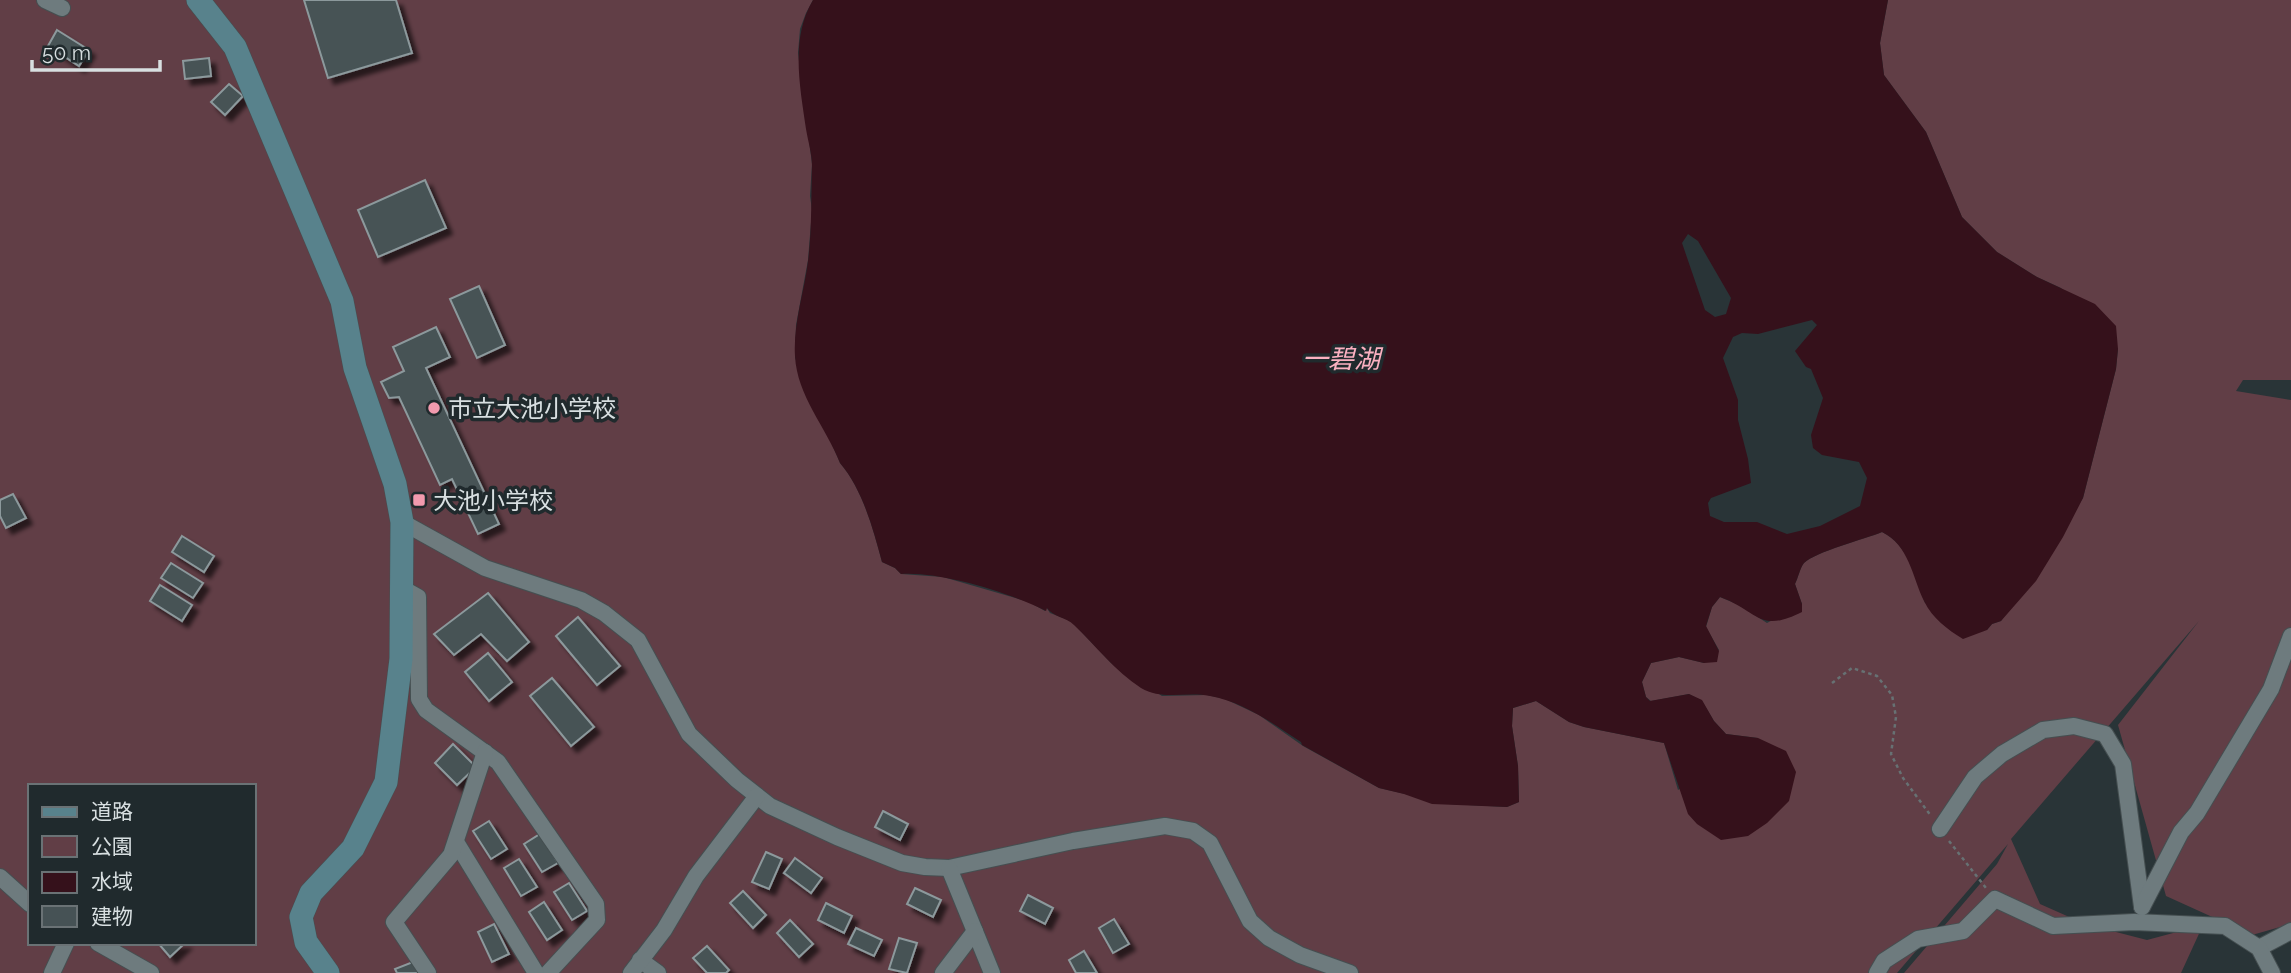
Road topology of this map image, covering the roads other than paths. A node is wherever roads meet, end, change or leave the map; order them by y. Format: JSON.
{"nodes":[{"id":1,"x":45,"y":0,"type":"edge"},
{"id":2,"x":198,"y":0,"type":"edge"},
{"id":3,"x":62,"y":8,"type":"dead end"},
{"id":4,"x":402,"y":522,"type":"junction"},
{"id":5,"x":402,"y":588,"type":"junction"},
{"id":6,"x":2291,"y":636,"type":"edge"},
{"id":7,"x":485,"y":752,"type":"junction"},
{"id":8,"x":757,"y":796,"type":"junction"},
{"id":9,"x":1940,"y":829,"type":"road end"},
{"id":10,"x":456,"y":842,"type":"junction"},
{"id":11,"x":949,"y":868,"type":"junction"},
{"id":12,"x":0,"y":877,"type":"edge"},
{"id":13,"x":28,"y":902,"type":"edge"},
{"id":14,"x":2138,"y":915,"type":"junction"},
{"id":15,"x":975,"y":931,"type":"junction"},
{"id":16,"x":2291,"y":931,"type":"edge"},
{"id":17,"x":65,"y":945,"type":"edge"},
{"id":18,"x":102,"y":945,"type":"edge"},
{"id":19,"x":2259,"y":948,"type":"junction"},
{"id":20,"x":636,"y":966,"type":"edge"},
{"id":21,"x":52,"y":973,"type":"edge"},
{"id":22,"x":151,"y":973,"type":"edge"},
{"id":23,"x":328,"y":973,"type":"edge"},
{"id":24,"x":428,"y":973,"type":"edge"},
{"id":25,"x":536,"y":973,"type":"edge"},
{"id":26,"x":548,"y":973,"type":"edge"},
{"id":27,"x":658,"y":973,"type":"edge"},
{"id":28,"x":943,"y":973,"type":"edge"},
{"id":29,"x":992,"y":973,"type":"edge"},
{"id":30,"x":1350,"y":973,"type":"edge"},
{"id":31,"x":1877,"y":973,"type":"edge"},
{"id":32,"x":2272,"y":973,"type":"edge"}],
"edges":[{"from":1,"to":3,"type":"street"},
{"from":2,"to":4,"type":"street"},
{"from":4,"to":5,"type":"street"},
{"from":4,"to":8,"type":"street"},
{"from":5,"to":7,"type":"street"},
{"from":5,"to":23,"type":"street"},
{"from":6,"to":14,"type":"street"},
{"from":7,"to":10,"type":"street"},
{"from":7,"to":26,"type":"street"},
{"from":8,"to":11,"type":"street"},
{"from":8,"to":20,"type":"street"},
{"from":9,"to":14,"type":"street"},
{"from":10,"to":24,"type":"street"},
{"from":10,"to":25,"type":"street"},
{"from":11,"to":15,"type":"street"},
{"from":11,"to":30,"type":"street"},
{"from":12,"to":13,"type":"street"},
{"from":14,"to":19,"type":"street"},
{"from":14,"to":31,"type":"street"},
{"from":15,"to":28,"type":"street"},
{"from":15,"to":29,"type":"street"},
{"from":16,"to":19,"type":"street"},
{"from":17,"to":21,"type":"street"},
{"from":18,"to":22,"type":"street"},
{"from":19,"to":32,"type":"street"},
{"from":20,"to":27,"type":"street"}]}
